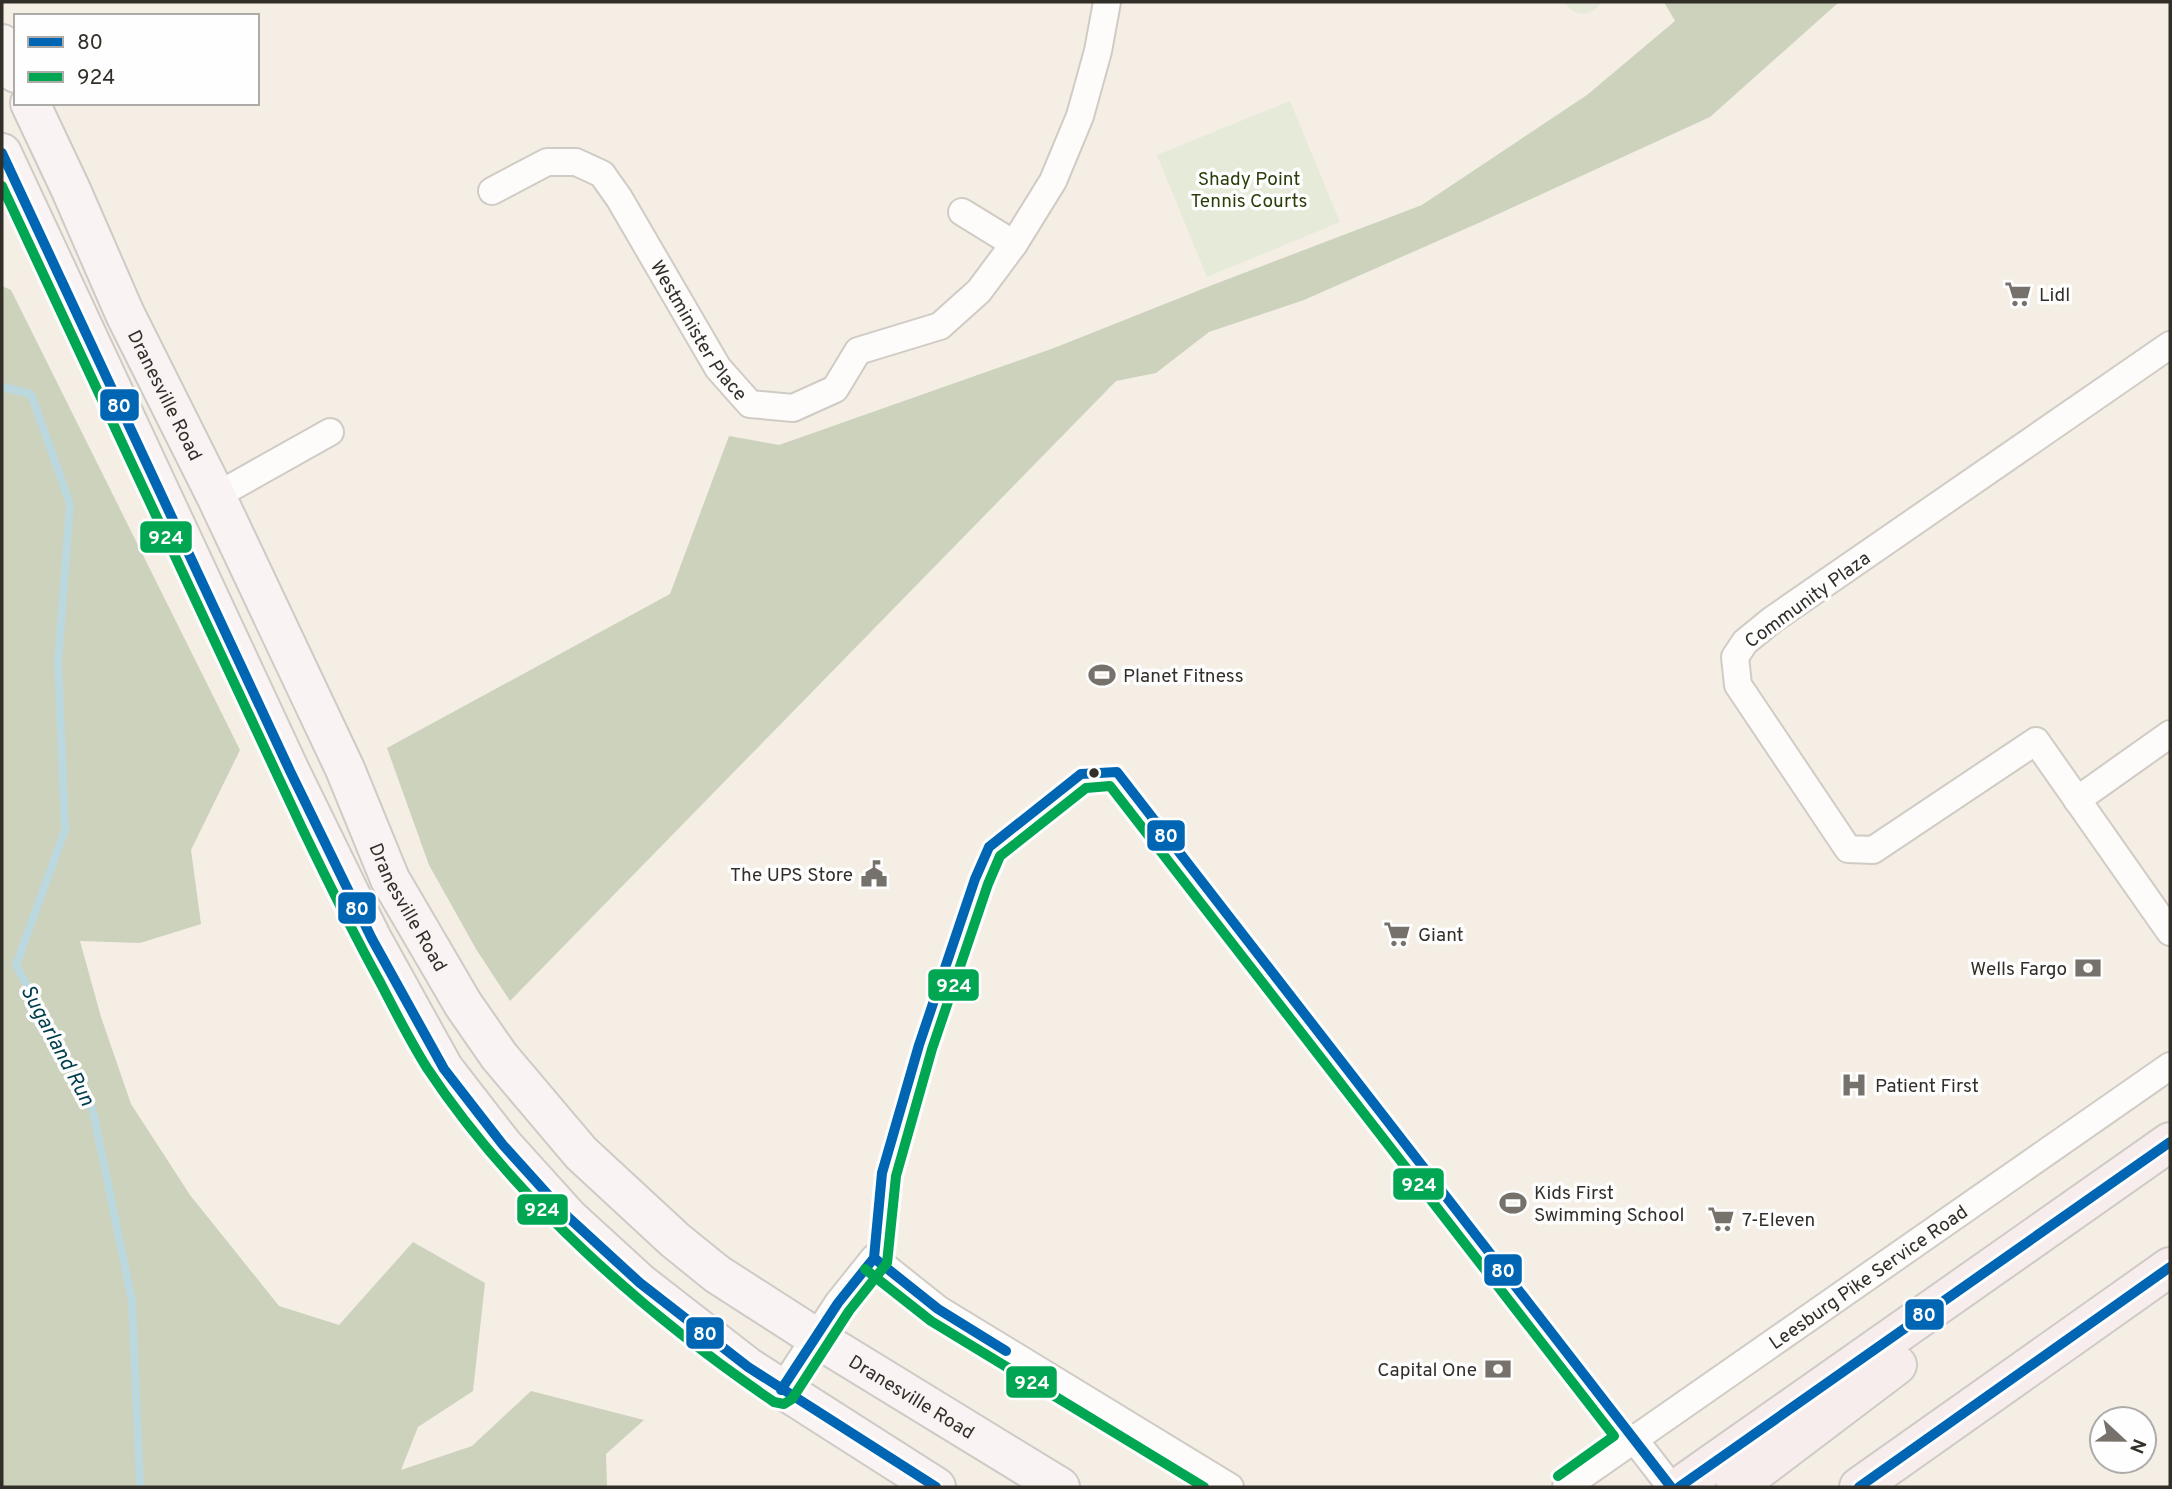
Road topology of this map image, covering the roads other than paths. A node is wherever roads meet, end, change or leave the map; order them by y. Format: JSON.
{"nodes":[{"id":1,"x":1107,"y":2,"type":"edge"},
{"id":2,"x":2,"y":44,"type":"edge"},
{"id":3,"x":14,"y":69,"type":"edge"},
{"id":4,"x":31,"y":105,"type":"edge"},
{"id":5,"x":2,"y":153,"type":"edge"},
{"id":6,"x":492,"y":191,"type":"dead end"},
{"id":7,"x":962,"y":212,"type":"dead end"},
{"id":8,"x":1014,"y":244,"type":"junction"},
{"id":9,"x":2170,"y":345,"type":"edge"},
{"id":10,"x":330,"y":432,"type":"dead end"},
{"id":11,"x":216,"y":495,"type":"junction"},
{"id":12,"x":2170,"y":734,"type":"edge"},
{"id":13,"x":2077,"y":800,"type":"junction"},
{"id":14,"x":2170,"y":932,"type":"edge"},
{"id":15,"x":2170,"y":1066,"type":"edge"},
{"id":16,"x":2170,"y":1142,"type":"edge"},
{"id":17,"x":2038,"y":1236,"type":"junction"},
{"id":18,"x":2170,"y":1267,"type":"edge"},
{"id":19,"x":815,"y":1337,"type":"junction"},
{"id":20,"x":781,"y":1390,"type":"junction"},
{"id":21,"x":1634,"y":1439,"type":"junction"},
{"id":22,"x":936,"y":1487,"type":"edge"},
{"id":23,"x":1060,"y":1487,"type":"edge"},
{"id":24,"x":1230,"y":1487,"type":"edge"},
{"id":25,"x":1566,"y":1487,"type":"edge"},
{"id":26,"x":1671,"y":1487,"type":"edge"},
{"id":27,"x":1679,"y":1487,"type":"edge"},
{"id":28,"x":1736,"y":1487,"type":"edge"},
{"id":29,"x":1859,"y":1487,"type":"edge"}],
"edges":[{"from":1,"to":8,"type":"street","name":"Westminister Place"},
{"from":2,"to":3,"type":"main road"},
{"from":4,"to":11,"type":"main road","name":"Dranesville Road"},
{"from":5,"to":20,"type":"main road"},
{"from":6,"to":8,"type":"street","name":"Westminister Place"},
{"from":7,"to":8,"type":"street"},
{"from":9,"to":13,"type":"street","name":"Community Plaza"},
{"from":10,"to":11,"type":"street"},
{"from":11,"to":19,"type":"main road","name":"Dranesville Road"},
{"from":12,"to":13,"type":"street"},
{"from":13,"to":14,"type":"street","name":"Community Plaza"},
{"from":15,"to":21,"type":"street","name":"Leesburg Pike Service Road"},
{"from":16,"to":17,"type":"highway"},
{"from":17,"to":27,"type":"highway"},
{"from":17,"to":28,"type":"highway"},
{"from":18,"to":29,"type":"highway"},
{"from":19,"to":20,"type":"street"},
{"from":19,"to":23,"type":"main road","name":"Dranesville Road"},
{"from":19,"to":24,"type":"street"},
{"from":20,"to":22,"type":"main road"},
{"from":21,"to":25,"type":"street","name":"Leesburg Pike Service Road"},
{"from":21,"to":26,"type":"street"}]}
